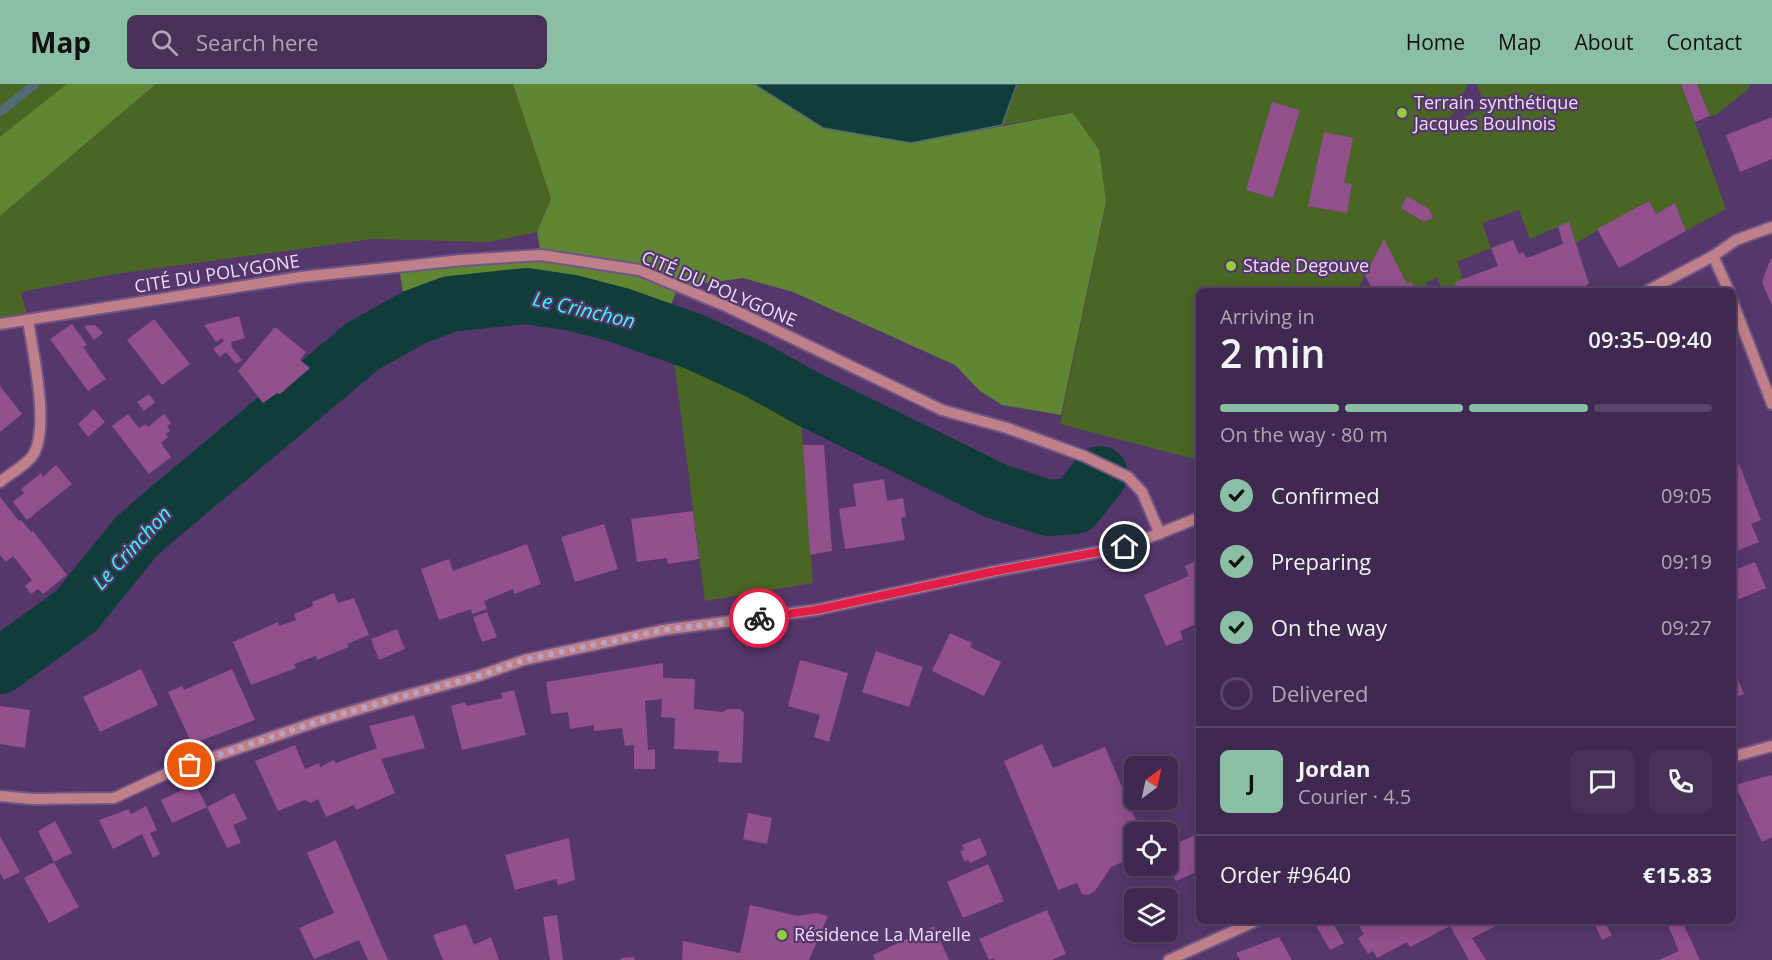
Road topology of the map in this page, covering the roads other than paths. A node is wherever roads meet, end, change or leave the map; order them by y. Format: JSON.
{"nodes":[{"id":1,"x":1772,"y":227,"type":"edge"},
{"id":2,"x":1713,"y":256,"type":"junction"},
{"id":3,"x":1653,"y":288,"type":"edge"},
{"id":4,"x":1728,"y":288,"type":"edge"},
{"id":5,"x":1736,"y":310,"type":"edge"},
{"id":6,"x":28,"y":320,"type":"junction"},
{"id":7,"x":0,"y":324,"type":"edge"},
{"id":8,"x":1772,"y":404,"type":"edge"},
{"id":9,"x":0,"y":482,"type":"edge"},
{"id":10,"x":1196,"y":519,"type":"edge"},
{"id":11,"x":1160,"y":534,"type":"junction"},
{"id":12,"x":1772,"y":746,"type":"edge"},
{"id":13,"x":1736,"y":756,"type":"edge"},
{"id":14,"x":0,"y":796,"type":"edge"},
{"id":15,"x":1249,"y":924,"type":"edge"},
{"id":16,"x":1169,"y":960,"type":"edge"}],
"edges":[{"from":1,"to":2,"type":"street"},
{"from":2,"to":3,"type":"street"},
{"from":2,"to":4,"type":"street"},
{"from":5,"to":8,"type":"street"},
{"from":6,"to":7,"type":"street","name":"CITÉ DU POLYGONE"},
{"from":6,"to":9,"type":"street"},
{"from":6,"to":11,"type":"street","name":"CITÉ DU POLYGONE"},
{"from":10,"to":11,"type":"street"},
{"from":11,"to":14,"type":"street"},
{"from":12,"to":13,"type":"street"},
{"from":15,"to":16,"type":"street"}]}
